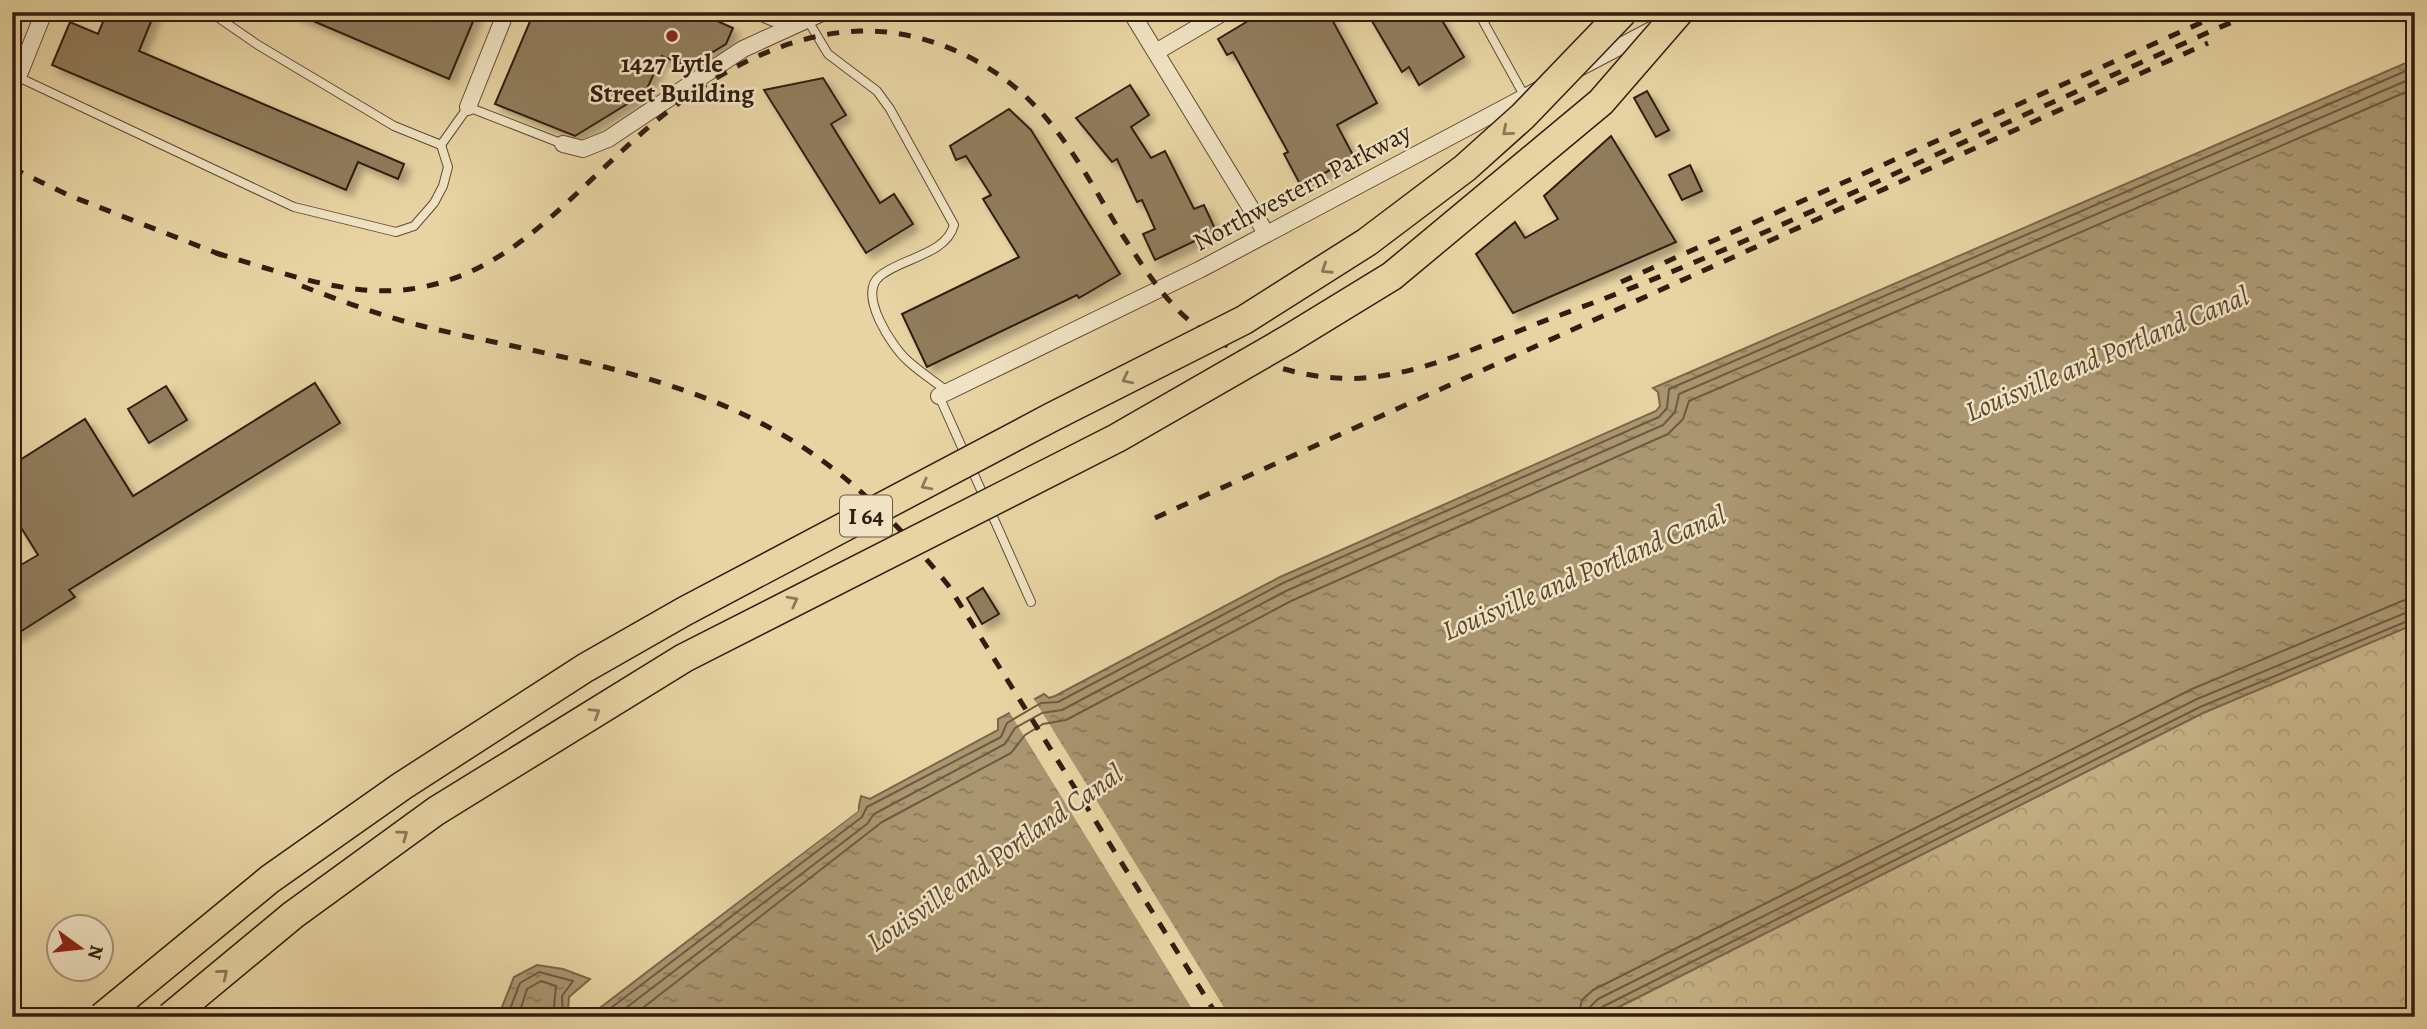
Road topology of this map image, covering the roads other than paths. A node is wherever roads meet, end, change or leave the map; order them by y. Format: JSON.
{"nodes":[{"id":1,"x":44,"y":12,"type":"edge"},
{"id":2,"x":210,"y":12,"type":"edge"},
{"id":3,"x":506,"y":12,"type":"edge"},
{"id":4,"x":760,"y":12,"type":"edge"},
{"id":5,"x":824,"y":12,"type":"edge"},
{"id":6,"x":1131,"y":12,"type":"edge"},
{"id":7,"x":1224,"y":12,"type":"edge"},
{"id":8,"x":1478,"y":12,"type":"edge"},
{"id":9,"x":1623,"y":12,"type":"edge"},
{"id":10,"x":1679,"y":12,"type":"edge"},
{"id":11,"x":1684,"y":12,"type":"edge"},
{"id":12,"x":807,"y":19,"type":"junction"},
{"id":13,"x":1156,"y":52,"type":"junction"},
{"id":14,"x":18,"y":77,"type":"joint"},
{"id":15,"x":1525,"y":97,"type":"junction"},
{"id":16,"x":468,"y":107,"type":"junction"},
{"id":17,"x":563,"y":144,"type":"joint"},
{"id":18,"x":441,"y":145,"type":"junction"},
{"id":19,"x":1266,"y":233,"type":"junction"},
{"id":20,"x":943,"y":393,"type":"junction"},
{"id":21,"x":1031,"y":602,"type":"dead end"},
{"id":22,"x":102,"y":1017,"type":"edge"},
{"id":23,"x":170,"y":1017,"type":"edge"}],
"edges":[{"from":1,"to":14,"type":"street"},
{"from":2,"to":18,"type":"lane"},
{"from":3,"to":16,"type":"street"},
{"from":4,"to":12,"type":"street"},
{"from":5,"to":12,"type":"street"},
{"from":6,"to":13,"type":"street"},
{"from":7,"to":13,"type":"street"},
{"from":8,"to":15,"type":"lane"},
{"from":9,"to":22,"type":"highway","number":"I 64","one_way":true,"bridge":true},
{"from":23,"to":10,"type":"highway","number":"I 64","one_way":true,"bridge":true},
{"from":11,"to":15,"type":"street","name":"Northwestern Parkway"},
{"from":12,"to":17,"type":"street"},
{"from":12,"to":20,"type":"lane"},
{"from":13,"to":19,"type":"street"},
{"from":14,"to":18,"type":"lane"},
{"from":15,"to":19,"type":"street","name":"Northwestern Parkway"},
{"from":16,"to":17,"type":"lane"},
{"from":16,"to":18,"type":"lane"},
{"from":19,"to":20,"type":"street","name":"Northwestern Parkway"},
{"from":20,"to":21,"type":"lane"}]}
